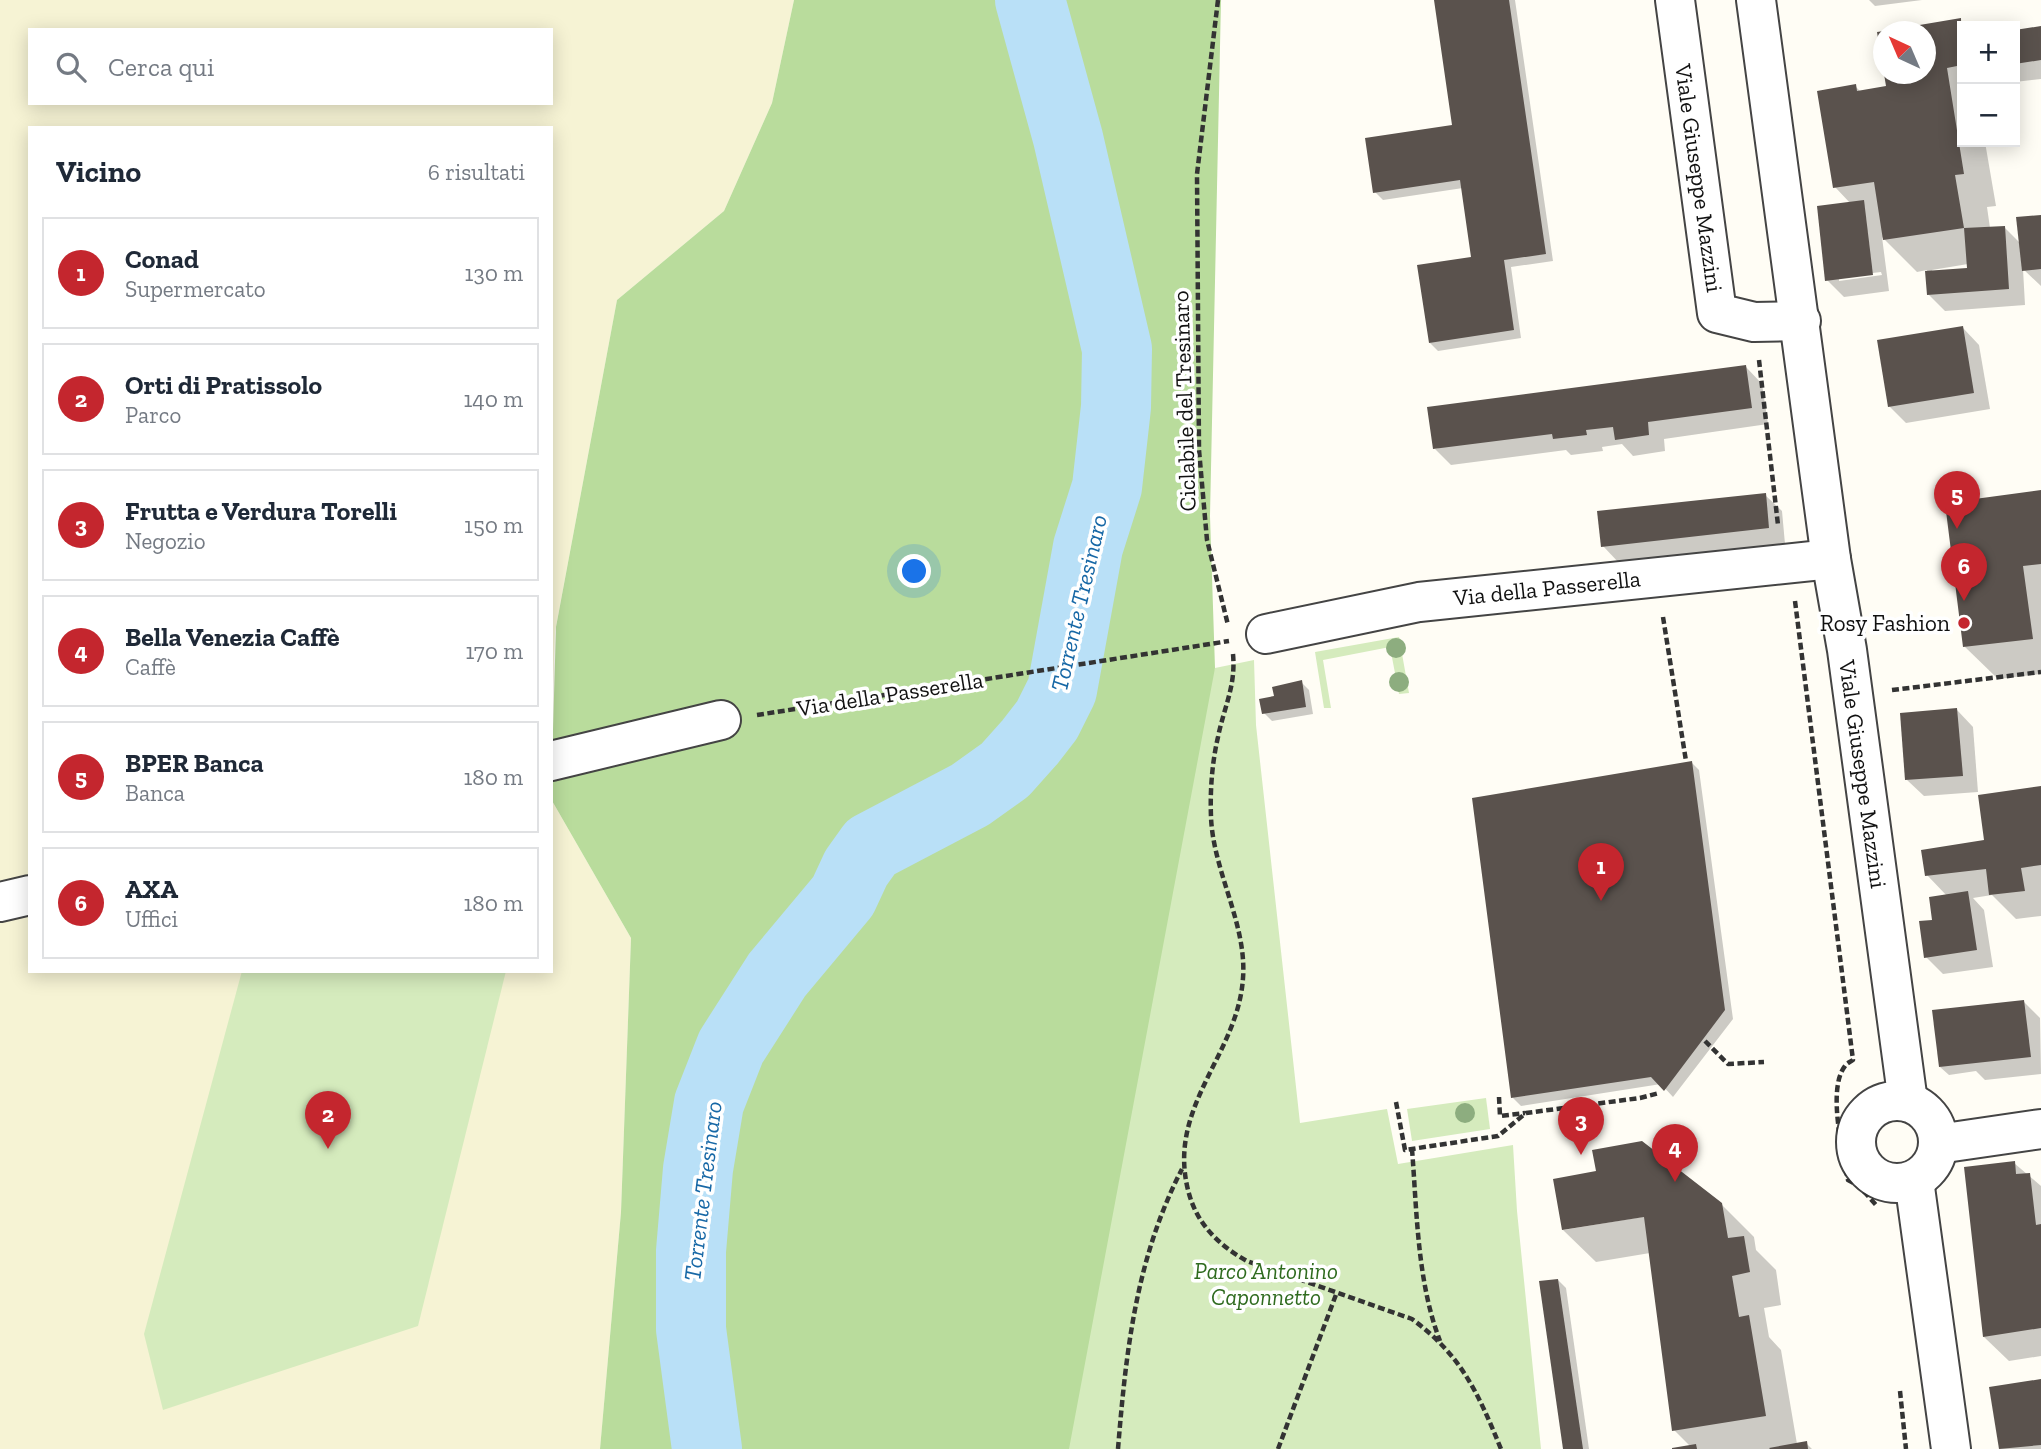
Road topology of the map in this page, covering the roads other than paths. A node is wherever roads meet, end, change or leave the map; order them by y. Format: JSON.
{"nodes":[{"id":1,"x":1675,"y":0,"type":"edge"},
{"id":2,"x":1756,"y":0,"type":"edge"},
{"id":3,"x":1801,"y":321,"type":"junction"},
{"id":4,"x":1831,"y":559,"type":"junction"},
{"id":5,"x":1249,"y":637,"type":"road end"},
{"id":6,"x":721,"y":720,"type":"road end"},
{"id":7,"x":553,"y":761,"type":"edge"},
{"id":8,"x":28,"y":895,"type":"edge"},
{"id":9,"x":0,"y":902,"type":"edge"},
{"id":10,"x":1908,"y":1102,"type":"junction"},
{"id":11,"x":2041,"y":1129,"type":"edge"},
{"id":12,"x":1938,"y":1144,"type":"junction"},
{"id":13,"x":1914,"y":1180,"type":"junction"},
{"id":14,"x":1951,"y":1449,"type":"edge"}],
"edges":[{"from":1,"to":3,"type":"street","name":"Viale Giuseppe Mazzini"},
{"from":2,"to":3,"type":"street","name":"Viale Giuseppe Mazzini"},
{"from":3,"to":4,"type":"street","name":"Viale Giuseppe Mazzini"},
{"from":4,"to":5,"type":"street","name":"Via della Passerella"},
{"from":4,"to":10,"type":"street","name":"Viale Giuseppe Mazzini"},
{"from":6,"to":7,"type":"street"},
{"from":8,"to":9,"type":"street"},
{"from":10,"to":12,"type":"street"},
{"from":10,"to":13,"type":"street"},
{"from":11,"to":12,"type":"street"},
{"from":12,"to":13,"type":"street"},
{"from":13,"to":14,"type":"street"}]}
